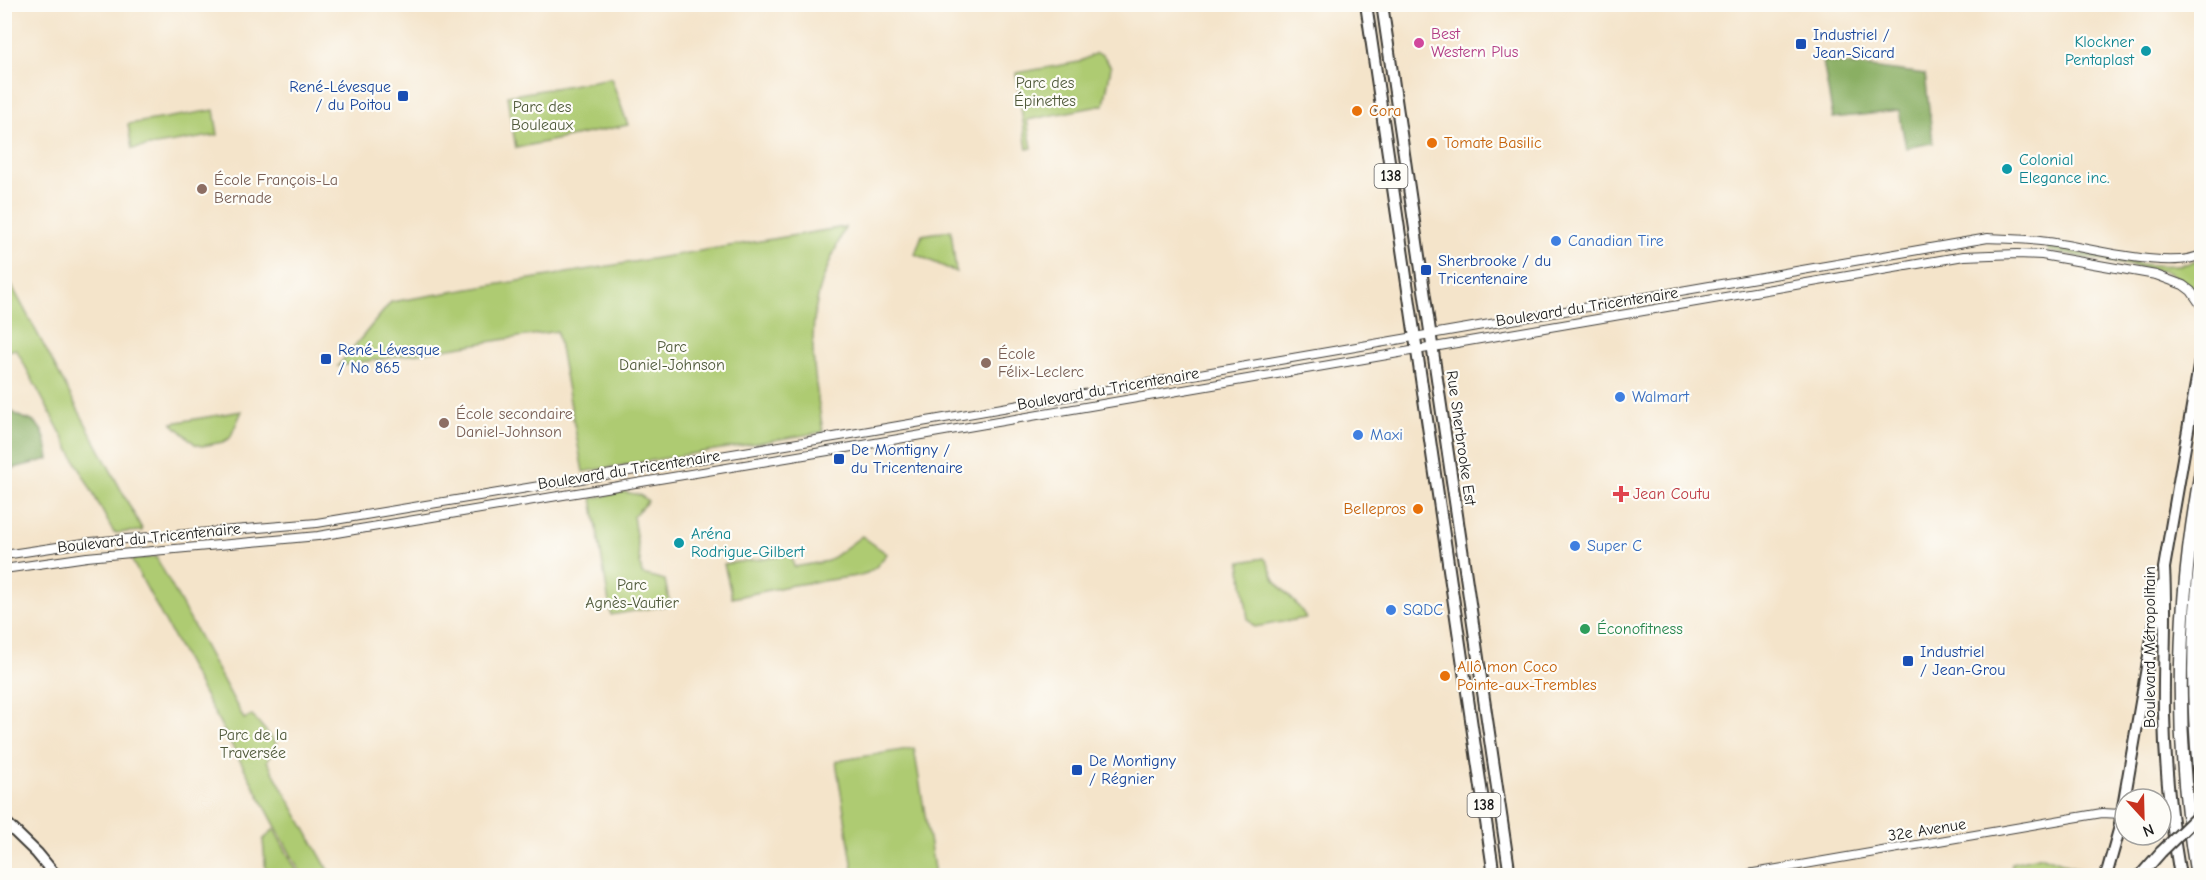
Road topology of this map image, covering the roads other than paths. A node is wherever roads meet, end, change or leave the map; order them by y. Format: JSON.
{"nodes":[{"id":1,"x":1366,"y":4,"type":"edge"},
{"id":2,"x":1382,"y":4,"type":"edge"},
{"id":3,"x":1398,"y":112,"type":"junction"},
{"id":4,"x":1382,"y":115,"type":"junction"},
{"id":5,"x":1406,"y":167,"type":"junction"},
{"id":6,"x":1390,"y":168,"type":"junction"},
{"id":7,"x":2044,"y":241,"type":"junction"},
{"id":8,"x":2202,"y":254,"type":"edge"},
{"id":9,"x":2042,"y":255,"type":"junction"},
{"id":10,"x":2202,"y":307,"type":"edge"},
{"id":11,"x":1430,"y":334,"type":"junction"},
{"id":12,"x":1416,"y":342,"type":"junction"},
{"id":13,"x":1432,"y":346,"type":"junction"},
{"id":14,"x":2202,"y":349,"type":"edge"},
{"id":15,"x":1432,"y":449,"type":"junction"},
{"id":16,"x":752,"y":450,"type":"junction"},
{"id":17,"x":700,"y":459,"type":"junction"},
{"id":18,"x":1449,"y":460,"type":"junction"},
{"id":19,"x":755,"y":463,"type":"junction"},
{"id":20,"x":2202,"y":466,"type":"edge"},
{"id":21,"x":636,"y":469,"type":"junction"},
{"id":22,"x":701,"y":472,"type":"junction"},
{"id":23,"x":638,"y":482,"type":"junction"},
{"id":24,"x":412,"y":507,"type":"junction"},
{"id":25,"x":413,"y":520,"type":"junction"},
{"id":26,"x":1445,"y":534,"type":"junction"},
{"id":27,"x":1461,"y":540,"type":"junction"},
{"id":28,"x":2202,"y":551,"type":"edge"},
{"id":29,"x":6,"y":555,"type":"edge"},
{"id":30,"x":2164,"y":568,"type":"junction"},
{"id":31,"x":7,"y":569,"type":"edge"},
{"id":32,"x":1483,"y":691,"type":"junction"},
{"id":33,"x":1467,"y":694,"type":"junction"},
{"id":34,"x":1493,"y":756,"type":"junction"},
{"id":35,"x":1477,"y":757,"type":"junction"},
{"id":36,"x":2127,"y":787,"type":"edge"},
{"id":37,"x":2202,"y":797,"type":"edge"},
{"id":38,"x":2202,"y":812,"type":"edge"},
{"id":39,"x":2113,"y":814,"type":"edge"},
{"id":40,"x":4,"y":822,"type":"edge"},
{"id":41,"x":2115,"y":847,"type":"edge"},
{"id":42,"x":56,"y":876,"type":"edge"},
{"id":43,"x":1494,"y":876,"type":"edge"},
{"id":44,"x":1510,"y":876,"type":"edge"},
{"id":45,"x":1736,"y":876,"type":"edge"},
{"id":46,"x":2106,"y":876,"type":"edge"},
{"id":47,"x":2140,"y":876,"type":"edge"},
{"id":48,"x":2180,"y":876,"type":"edge"},
{"id":49,"x":2197,"y":876,"type":"edge"}],
"edges":[{"from":1,"to":4,"type":"main road","name":"Rue Sherbrooke Est","number":"138"},
{"from":2,"to":3,"type":"main road","name":"Rue Sherbrooke Est","number":"138"},
{"from":3,"to":4,"type":"main road"},
{"from":3,"to":5,"type":"main road","name":"Rue Sherbrooke Est","number":"138"},
{"from":4,"to":6,"type":"main road","name":"Rue Sherbrooke Est","number":"138"},
{"from":5,"to":6,"type":"main road"},
{"from":5,"to":11,"type":"main road","name":"Rue Sherbrooke Est","number":"138"},
{"from":6,"to":12,"type":"main road","name":"Rue Sherbrooke Est","number":"138"},
{"from":7,"to":8,"type":"street","name":"Boulevard du Tricentenaire"},
{"from":7,"to":9,"type":"street"},
{"from":7,"to":11,"type":"street","name":"Boulevard du Tricentenaire"},
{"from":9,"to":10,"type":"street","name":"Boulevard du Tricentenaire"},
{"from":9,"to":13,"type":"street","name":"Boulevard du Tricentenaire"},
{"from":11,"to":12,"type":"street","name":"Boulevard du Tricentenaire"},
{"from":11,"to":13,"type":"main road","name":"Rue Sherbrooke Est","number":"138"},
{"from":12,"to":13,"type":"street","name":"Boulevard du Tricentenaire"},
{"from":12,"to":15,"type":"main road","name":"Rue Sherbrooke Est","number":"138"},
{"from":12,"to":16,"type":"street","name":"Boulevard du Tricentenaire"},
{"from":12,"to":19,"type":"street","name":"Boulevard du Tricentenaire"},
{"from":13,"to":18,"type":"main road","name":"Rue Sherbrooke Est","number":"138"},
{"from":14,"to":30,"type":"main road","name":"Boulevard Métropolitain"},
{"from":15,"to":18,"type":"main road"},
{"from":15,"to":26,"type":"main road","name":"Rue Sherbrooke Est","number":"138"},
{"from":16,"to":17,"type":"street","name":"Boulevard du Tricentenaire"},
{"from":16,"to":19,"type":"street"},
{"from":17,"to":21,"type":"street","name":"Boulevard du Tricentenaire"},
{"from":17,"to":22,"type":"street"},
{"from":18,"to":27,"type":"main road","name":"Rue Sherbrooke Est","number":"138"},
{"from":19,"to":22,"type":"street","name":"Boulevard du Tricentenaire"},
{"from":20,"to":49,"type":"highway"},
{"from":21,"to":23,"type":"street"},
{"from":21,"to":24,"type":"street","name":"Boulevard du Tricentenaire"},
{"from":22,"to":23,"type":"street","name":"Boulevard du Tricentenaire"},
{"from":23,"to":25,"type":"street","name":"Boulevard du Tricentenaire"},
{"from":24,"to":25,"type":"street"},
{"from":24,"to":29,"type":"street","name":"Boulevard du Tricentenaire"},
{"from":25,"to":31,"type":"street","name":"Boulevard du Tricentenaire"},
{"from":26,"to":27,"type":"main road"},
{"from":26,"to":33,"type":"main road","name":"Rue Sherbrooke Est","number":"138"},
{"from":27,"to":32,"type":"main road","name":"Rue Sherbrooke Est","number":"138"},
{"from":28,"to":37,"type":"highway"},
{"from":29,"to":31,"type":"street"},
{"from":30,"to":36,"type":"main road"},
{"from":30,"to":48,"type":"main road","name":"Boulevard Métropolitain"},
{"from":32,"to":33,"type":"main road"},
{"from":32,"to":34,"type":"main road","name":"Rue Sherbrooke Est","number":"138"},
{"from":33,"to":35,"type":"main road","name":"Rue Sherbrooke Est","number":"138"},
{"from":34,"to":35,"type":"main road"},
{"from":34,"to":44,"type":"main road","name":"Rue Sherbrooke Est","number":"138"},
{"from":35,"to":43,"type":"main road","name":"Rue Sherbrooke Est","number":"138"},
{"from":38,"to":47,"type":"main road","bridge":true},
{"from":39,"to":45,"type":"street","name":"32e Avenue"},
{"from":40,"to":42,"type":"main road"},
{"from":41,"to":46,"type":"main road"}]}
